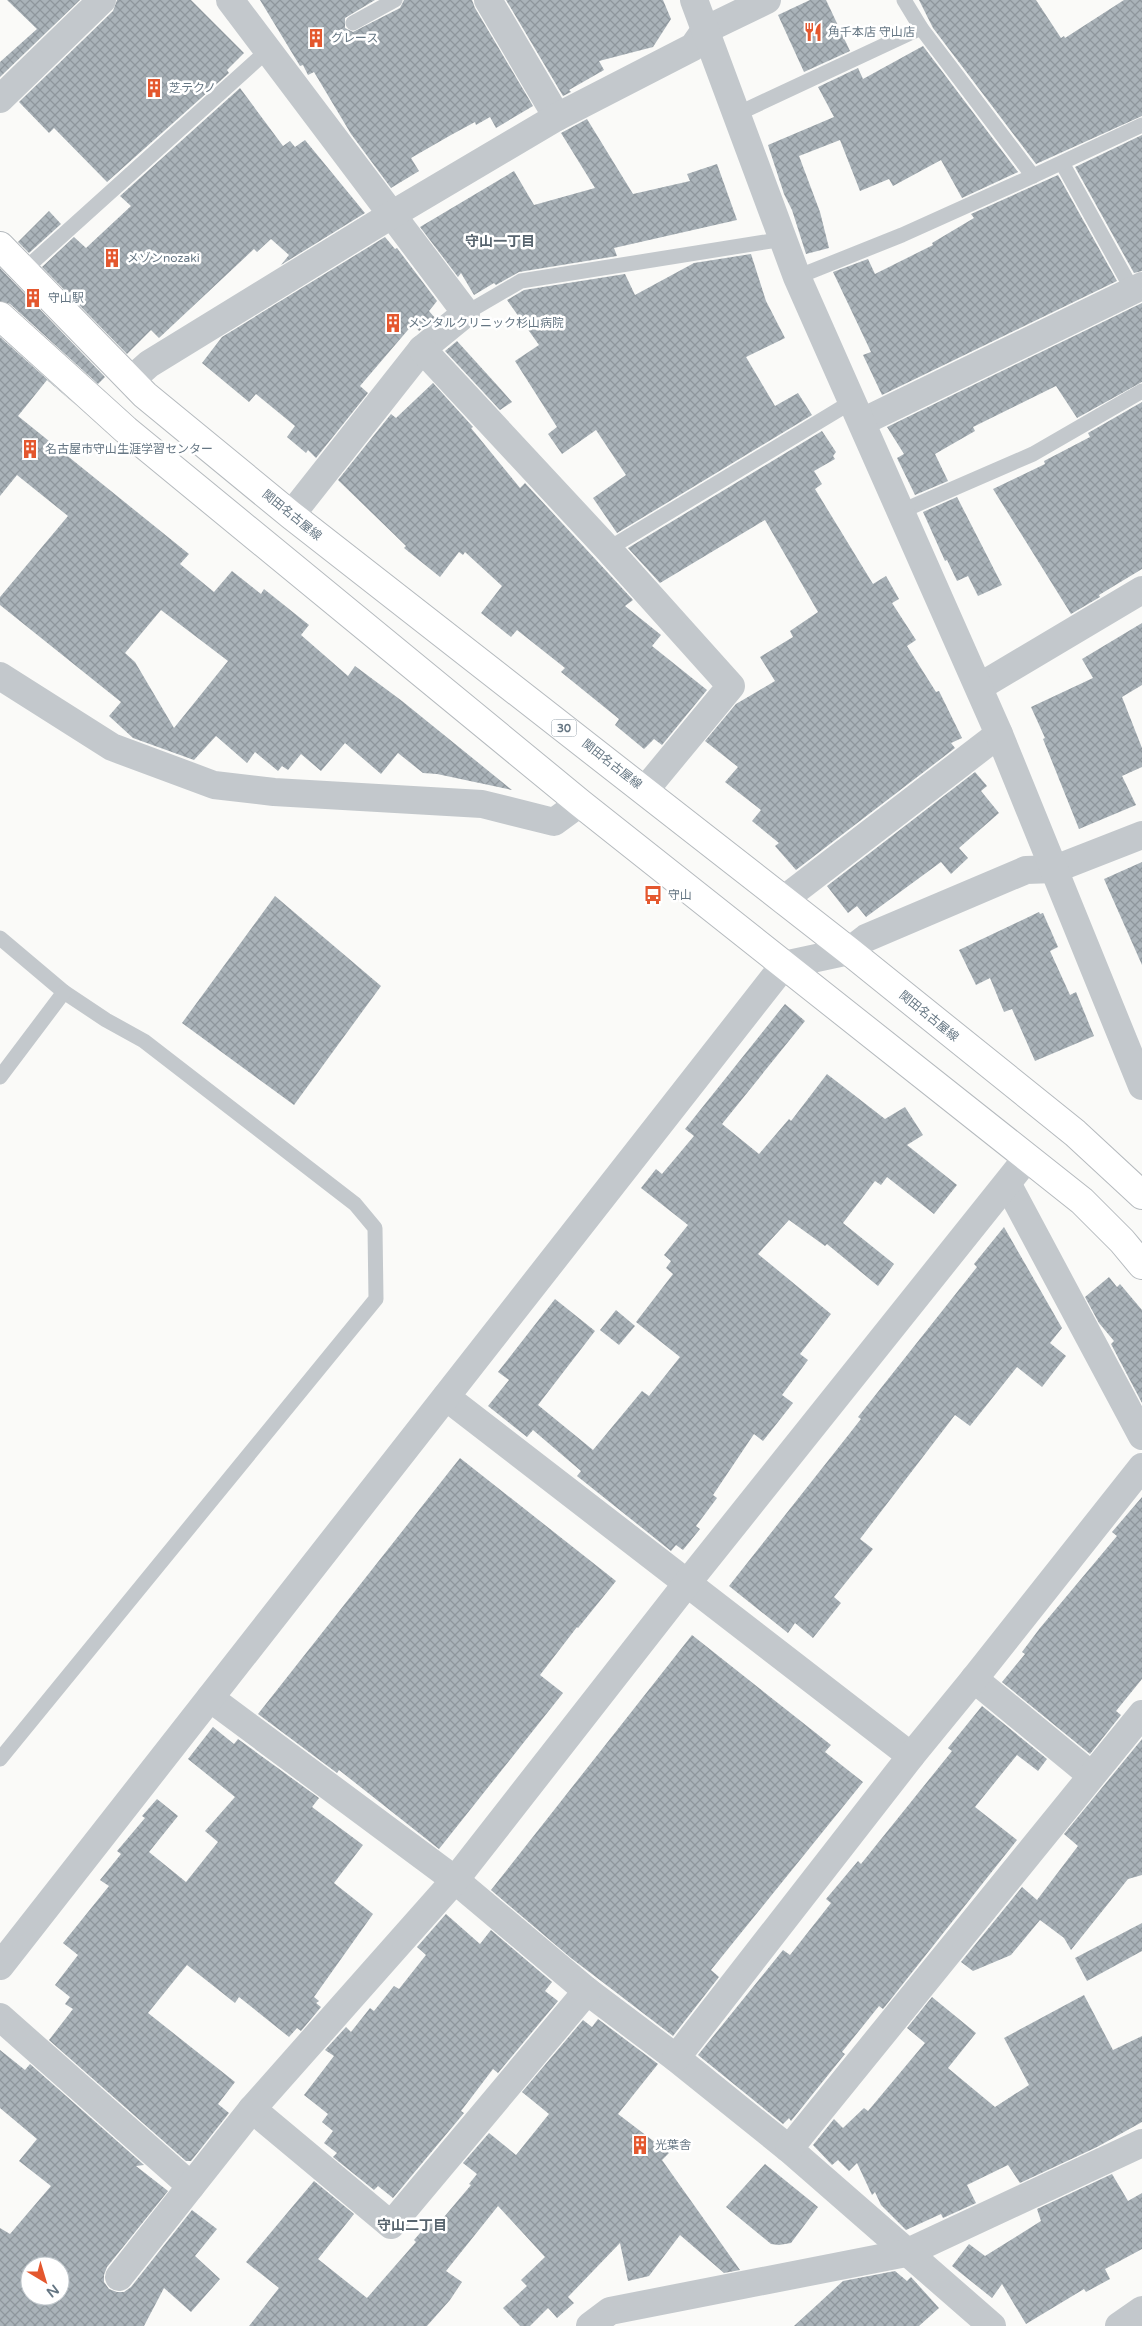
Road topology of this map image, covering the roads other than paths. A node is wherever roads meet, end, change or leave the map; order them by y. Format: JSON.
{"nodes":[{"id":1,"x":102,"y":0,"type":"edge"},
{"id":2,"x":230,"y":0,"type":"edge"},
{"id":3,"x":394,"y":0,"type":"edge"},
{"id":4,"x":488,"y":0,"type":"edge"},
{"id":5,"x":694,"y":0,"type":"edge"},
{"id":6,"x":767,"y":0,"type":"edge"},
{"id":7,"x":904,"y":0,"type":"edge"},
{"id":8,"x":353,"y":23,"type":"dead end"},
{"id":9,"x":921,"y":28,"type":"junction"},
{"id":10,"x":705,"y":30,"type":"junction"},
{"id":11,"x":268,"y":50,"type":"junction"},
{"id":12,"x":0,"y":99,"type":"edge"},
{"id":13,"x":737,"y":114,"type":"junction"},
{"id":14,"x":557,"y":117,"type":"junction"},
{"id":15,"x":1142,"y":125,"type":"edge"},
{"id":16,"x":1062,"y":163,"type":"junction"},
{"id":17,"x":1033,"y":176,"type":"junction"},
{"id":18,"x":393,"y":214,"type":"junction"},
{"id":19,"x":784,"y":239,"type":"junction"},
{"id":20,"x":0,"y":246,"type":"edge"},
{"id":21,"x":24,"y":270,"type":"junction"},
{"id":22,"x":798,"y":276,"type":"junction"},
{"id":23,"x":1137,"y":288,"type":"edge"},
{"id":24,"x":466,"y":312,"type":"junction"},
{"id":25,"x":0,"y":316,"type":"edge"},
{"id":26,"x":422,"y":349,"type":"junction"},
{"id":27,"x":131,"y":380,"type":"junction"},
{"id":28,"x":1142,"y":391,"type":"edge"},
{"id":29,"x":858,"y":412,"type":"junction"},
{"id":30,"x":902,"y":511,"type":"junction"},
{"id":31,"x":291,"y":516,"type":"junction"},
{"id":32,"x":608,"y":549,"type":"junction"},
{"id":33,"x":1142,"y":590,"type":"edge"},
{"id":34,"x":0,"y":676,"type":"edge"},
{"id":35,"x":979,"y":687,"type":"junction"},
{"id":36,"x":999,"y":734,"type":"junction"},
{"id":37,"x":645,"y":790,"type":"junction"},
{"id":38,"x":580,"y":803,"type":"junction"},
{"id":39,"x":1142,"y":835,"type":"edge"},
{"id":40,"x":1055,"y":869,"type":"junction"},
{"id":41,"x":783,"y":900,"type":"junction"},
{"id":42,"x":0,"y":938,"type":"edge"},
{"id":43,"x":848,"y":951,"type":"junction"},
{"id":44,"x":784,"y":965,"type":"junction"},
{"id":45,"x":64,"y":992,"type":"junction"},
{"id":46,"x":0,"y":1077,"type":"edge"},
{"id":47,"x":1142,"y":1086,"type":"edge"},
{"id":48,"x":1027,"y":1158,"type":"junction"},
{"id":49,"x":1008,"y":1185,"type":"junction"},
{"id":50,"x":1142,"y":1195,"type":"edge"},
{"id":51,"x":1142,"y":1265,"type":"edge"},
{"id":52,"x":446,"y":1397,"type":"junction"},
{"id":53,"x":1142,"y":1436,"type":"edge"},
{"id":54,"x":1142,"y":1467,"type":"edge"},
{"id":55,"x":688,"y":1582,"type":"junction"},
{"id":56,"x":974,"y":1679,"type":"junction"},
{"id":57,"x":210,"y":1698,"type":"junction"},
{"id":58,"x":1142,"y":1714,"type":"edge"},
{"id":59,"x":911,"y":1756,"type":"junction"},
{"id":60,"x":0,"y":1759,"type":"edge"},
{"id":61,"x":1091,"y":1775,"type":"junction"},
{"id":62,"x":455,"y":1880,"type":"junction"},
{"id":63,"x":0,"y":1966,"type":"edge"},
{"id":64,"x":587,"y":1991,"type":"junction"},
{"id":65,"x":0,"y":2017,"type":"edge"},
{"id":66,"x":676,"y":2058,"type":"junction"},
{"id":67,"x":252,"y":2109,"type":"junction"},
{"id":68,"x":1142,"y":2143,"type":"edge"},
{"id":69,"x":789,"y":2148,"type":"junction"},
{"id":70,"x":191,"y":2186,"type":"junction"},
{"id":71,"x":906,"y":2253,"type":"junction"},
{"id":72,"x":119,"y":2277,"type":"dead end"},
{"id":73,"x":1142,"y":2310,"type":"edge"},
{"id":74,"x":590,"y":2326,"type":"edge"},
{"id":75,"x":992,"y":2326,"type":"edge"},
{"id":76,"x":1119,"y":2326,"type":"edge"}],
"edges":[{"from":1,"to":12,"type":"street"},
{"from":2,"to":11,"type":"street"},
{"from":3,"to":8,"type":"lane"},
{"from":4,"to":14,"type":"street"},
{"from":5,"to":10,"type":"street"},
{"from":6,"to":10,"type":"street"},
{"from":7,"to":9,"type":"lane"},
{"from":9,"to":13,"type":"lane"},
{"from":9,"to":17,"type":"lane"},
{"from":10,"to":13,"type":"street"},
{"from":10,"to":14,"type":"street"},
{"from":11,"to":18,"type":"street"},
{"from":11,"to":21,"type":"lane"},
{"from":13,"to":19,"type":"street"},
{"from":14,"to":18,"type":"street"},
{"from":15,"to":16,"type":"lane"},
{"from":16,"to":17,"type":"lane"},
{"from":16,"to":23,"type":"lane"},
{"from":17,"to":22,"type":"lane"},
{"from":18,"to":24,"type":"street"},
{"from":18,"to":27,"type":"street"},
{"from":19,"to":22,"type":"street"},
{"from":19,"to":24,"type":"lane"},
{"from":20,"to":21,"type":"main road","name":"関田名古屋線","number":"30"},
{"from":21,"to":27,"type":"main road","name":"関田名古屋線","number":"30"},
{"from":22,"to":29,"type":"street"},
{"from":23,"to":29,"type":"street"},
{"from":24,"to":26,"type":"street"},
{"from":25,"to":38,"type":"main road"},
{"from":26,"to":31,"type":"street"},
{"from":26,"to":32,"type":"street"},
{"from":27,"to":31,"type":"main road","name":"関田名古屋線","number":"30"},
{"from":28,"to":30,"type":"lane"},
{"from":29,"to":30,"type":"street"},
{"from":29,"to":32,"type":"lane"},
{"from":30,"to":35,"type":"street"},
{"from":31,"to":37,"type":"main road","name":"関田名古屋線","number":"30"},
{"from":32,"to":37,"type":"street"},
{"from":33,"to":35,"type":"street"},
{"from":34,"to":38,"type":"street"},
{"from":35,"to":36,"type":"street"},
{"from":36,"to":40,"type":"street"},
{"from":36,"to":41,"type":"street"},
{"from":37,"to":41,"type":"main road","name":"関田名古屋線","number":"30"},
{"from":38,"to":44,"type":"main road"},
{"from":39,"to":40,"type":"street"},
{"from":40,"to":43,"type":"street"},
{"from":40,"to":47,"type":"street"},
{"from":41,"to":43,"type":"main road","name":"関田名古屋線","number":"30"},
{"from":42,"to":45,"type":"lane"},
{"from":43,"to":44,"type":"street"},
{"from":43,"to":50,"type":"main road","name":"関田名古屋線","number":"30"},
{"from":44,"to":48,"type":"main road"},
{"from":44,"to":52,"type":"street"},
{"from":45,"to":46,"type":"lane"},
{"from":45,"to":60,"type":"lane"},
{"from":48,"to":49,"type":"street"},
{"from":48,"to":51,"type":"main road"},
{"from":49,"to":53,"type":"street"},
{"from":49,"to":55,"type":"street"},
{"from":52,"to":55,"type":"street"},
{"from":52,"to":57,"type":"street"},
{"from":54,"to":56,"type":"street"},
{"from":55,"to":59,"type":"street"},
{"from":55,"to":62,"type":"street"},
{"from":56,"to":59,"type":"street"},
{"from":56,"to":61,"type":"street"},
{"from":57,"to":62,"type":"street"},
{"from":57,"to":63,"type":"street"},
{"from":58,"to":61,"type":"street"},
{"from":59,"to":66,"type":"street"},
{"from":61,"to":69,"type":"street"},
{"from":62,"to":64,"type":"street"},
{"from":62,"to":67,"type":"street"},
{"from":64,"to":66,"type":"street"},
{"from":64,"to":67,"type":"street"},
{"from":65,"to":70,"type":"street"},
{"from":66,"to":69,"type":"street"},
{"from":67,"to":70,"type":"street"},
{"from":68,"to":71,"type":"street"},
{"from":69,"to":71,"type":"street"},
{"from":70,"to":72,"type":"street"},
{"from":71,"to":74,"type":"street"},
{"from":71,"to":75,"type":"street"},
{"from":73,"to":76,"type":"street"}]}
